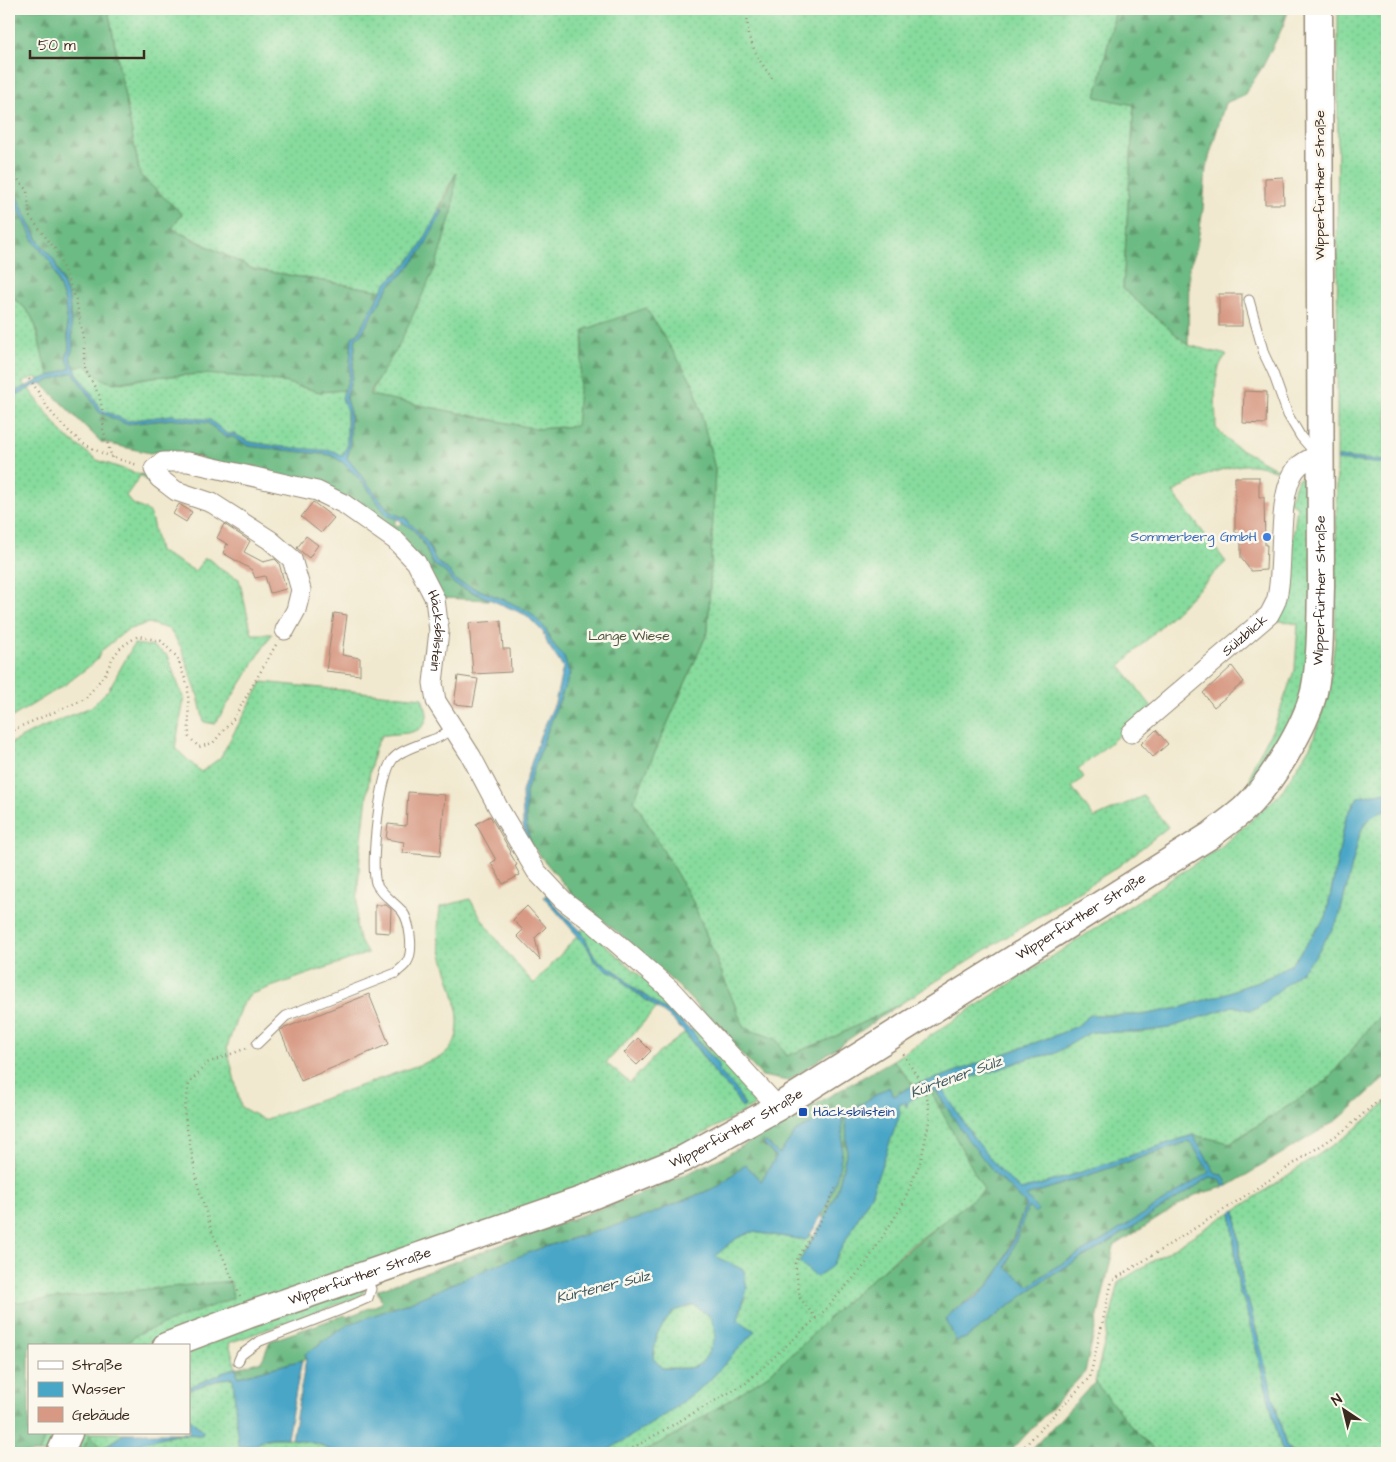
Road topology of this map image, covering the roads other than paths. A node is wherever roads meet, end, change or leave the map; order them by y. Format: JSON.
{"nodes":[{"id":1,"x":1319,"y":9,"type":"edge"},
{"id":2,"x":1249,"y":300,"type":"dead end"},
{"id":3,"x":1318,"y":454,"type":"junction"},
{"id":4,"x":285,"y":630,"type":"road end"},
{"id":5,"x":453,"y":728,"type":"junction"},
{"id":6,"x":1130,"y":733,"type":"dead end"},
{"id":7,"x":258,"y":1044,"type":"road end"},
{"id":8,"x":778,"y":1107,"type":"junction"},
{"id":9,"x":366,"y":1276,"type":"junction"},
{"id":10,"x":171,"y":1344,"type":"edge"},
{"id":11,"x":238,"y":1362,"type":"dead end"},
{"id":12,"x":69,"y":1434,"type":"edge"},
{"id":13,"x":60,"y":1453,"type":"edge"}],
"edges":[{"from":1,"to":3,"type":"main road","name":"Wipperfürther Straße"},
{"from":2,"to":3,"type":"lane"},
{"from":3,"to":6,"type":"street","name":"Sülzblick"},
{"from":3,"to":8,"type":"main road","name":"Wipperfürther Straße"},
{"from":4,"to":5,"type":"street","name":"Häcksbilstein"},
{"from":5,"to":7,"type":"lane"},
{"from":5,"to":8,"type":"street","name":"Häcksbilstein"},
{"from":8,"to":9,"type":"main road","name":"Wipperfürther Straße"},
{"from":9,"to":10,"type":"main road","name":"Wipperfürther Straße"},
{"from":9,"to":11,"type":"lane"},
{"from":12,"to":13,"type":"main road"}]}
